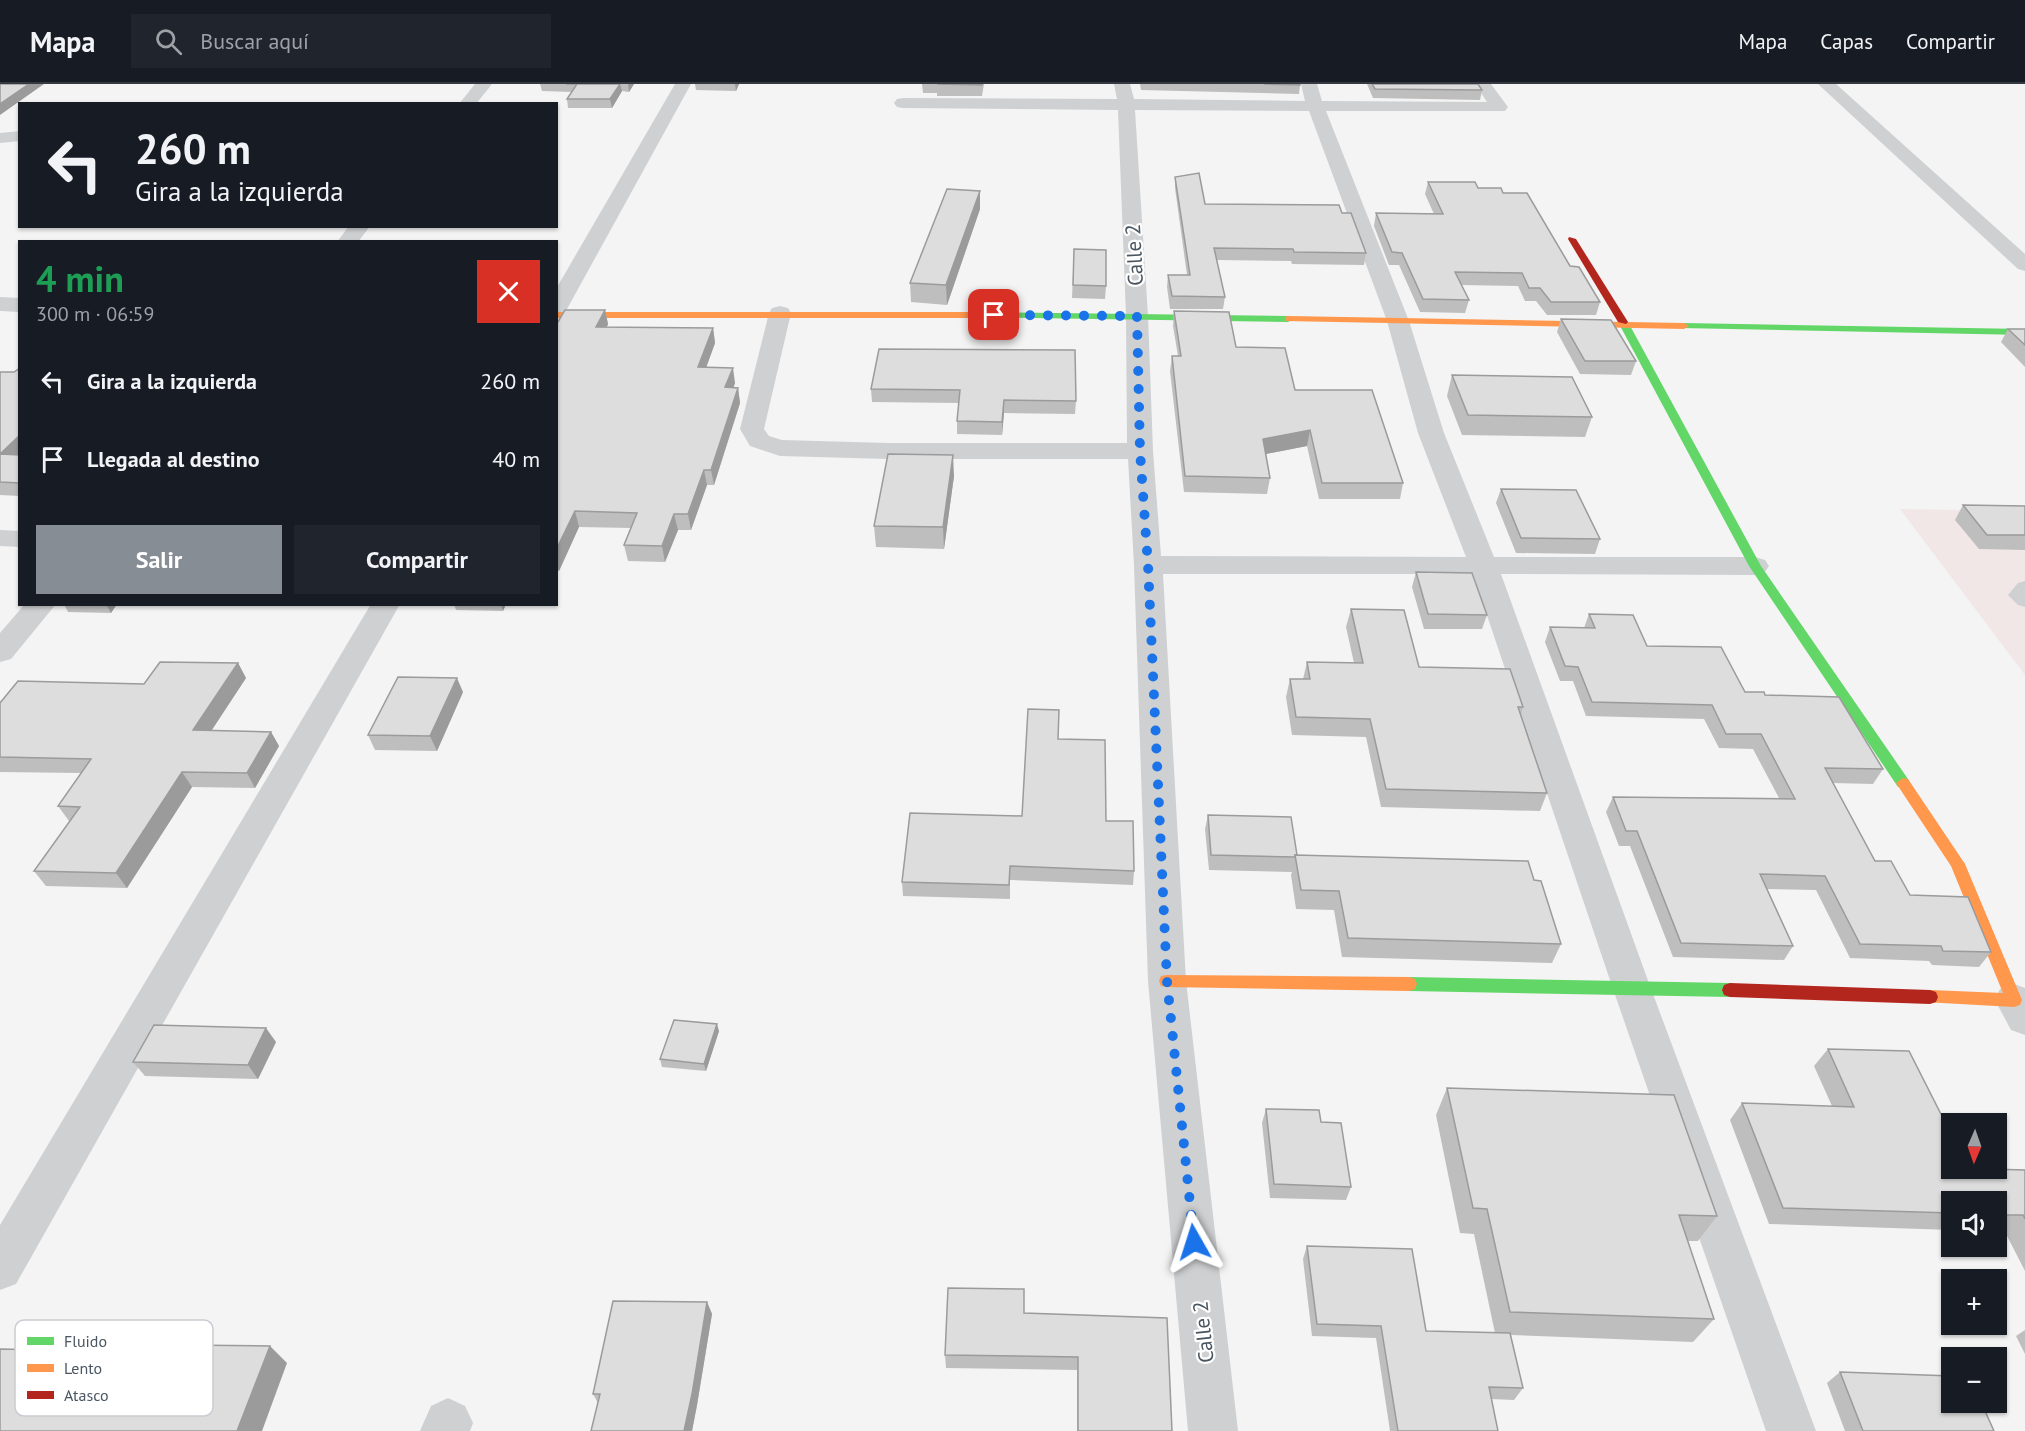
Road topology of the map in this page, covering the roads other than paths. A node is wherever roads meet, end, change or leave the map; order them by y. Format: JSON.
{"nodes":[{"id":1,"x":484,"y":84,"type":"edge"},
{"id":2,"x":683,"y":84,"type":"edge"},
{"id":3,"x":1483,"y":84,"type":"edge"},
{"id":4,"x":1826,"y":84,"type":"edge"},
{"id":5,"x":1124,"y":94,"type":"edge"},
{"id":6,"x":1312,"y":94,"type":"edge"},
{"id":7,"x":469,"y":102,"type":"edge"},
{"id":8,"x":903,"y":103,"type":"dead end"},
{"id":9,"x":18,"y":136,"type":"edge"},
{"id":10,"x":0,"y":138,"type":"edge"},
{"id":11,"x":358,"y":228,"type":"edge"},
{"id":12,"x":1572,"y":239,"type":"dead end"},
{"id":13,"x":349,"y":240,"type":"edge"},
{"id":14,"x":2025,"y":266,"type":"edge"},
{"id":15,"x":0,"y":304,"type":"edge"},
{"id":16,"x":18,"y":305,"type":"edge"},
{"id":17,"x":558,"y":305,"type":"edge"},
{"id":18,"x":780,"y":313,"type":"junction"},
{"id":19,"x":558,"y":315,"type":"edge"},
{"id":20,"x":1137,"y":316,"type":"junction"},
{"id":21,"x":1398,"y":321,"type":"junction"},
{"id":22,"x":1626,"y":326,"type":"junction"},
{"id":23,"x":2025,"y":332,"type":"edge"},
{"id":24,"x":1140,"y":451,"type":"junction"},
{"id":25,"x":0,"y":538,"type":"edge"},
{"id":26,"x":18,"y":539,"type":"edge"},
{"id":27,"x":1148,"y":565,"type":"junction"},
{"id":28,"x":1484,"y":566,"type":"junction"},
{"id":29,"x":1755,"y":566,"type":"junction"},
{"id":30,"x":2025,"y":586,"type":"edge"},
{"id":31,"x":2025,"y":601,"type":"edge"},
{"id":32,"x":40,"y":606,"type":"edge"},
{"id":33,"x":385,"y":606,"type":"edge"},
{"id":34,"x":0,"y":652,"type":"edge"},
{"id":35,"x":1167,"y":981,"type":"junction"},
{"id":36,"x":1631,"y":986,"type":"junction"},
{"id":37,"x":2019,"y":1009,"type":"edge"},
{"id":38,"x":0,"y":1268,"type":"edge"},
{"id":39,"x":1213,"y":1431,"type":"edge"},
{"id":40,"x":1791,"y":1431,"type":"edge"}],
"edges":[{"from":1,"to":7,"type":"street"},
{"from":2,"to":17,"type":"street"},
{"from":3,"to":6,"type":"street"},
{"from":4,"to":14,"type":"street"},
{"from":5,"to":6,"type":"street"},
{"from":5,"to":8,"type":"street"},
{"from":5,"to":20,"type":"street","name":"Calle 2"},
{"from":6,"to":21,"type":"street"},
{"from":9,"to":10,"type":"street"},
{"from":11,"to":13,"type":"street"},
{"from":12,"to":22,"type":"street"},
{"from":15,"to":16,"type":"street"},
{"from":18,"to":19,"type":"street"},
{"from":18,"to":20,"type":"street"},
{"from":18,"to":24,"type":"street"},
{"from":20,"to":21,"type":"street"},
{"from":20,"to":24,"type":"street","name":"Calle 2"},
{"from":21,"to":22,"type":"street"},
{"from":21,"to":28,"type":"street"},
{"from":22,"to":23,"type":"street"},
{"from":22,"to":29,"type":"street"},
{"from":24,"to":27,"type":"street","name":"Calle 2"},
{"from":25,"to":26,"type":"street"},
{"from":27,"to":28,"type":"street"},
{"from":27,"to":35,"type":"street","name":"Calle 2"},
{"from":28,"to":29,"type":"street"},
{"from":28,"to":36,"type":"street"},
{"from":29,"to":37,"type":"street"},
{"from":30,"to":31,"type":"lane"},
{"from":32,"to":34,"type":"street"},
{"from":33,"to":38,"type":"street"},
{"from":35,"to":36,"type":"street"},
{"from":35,"to":39,"type":"street","name":"Calle 2"},
{"from":36,"to":37,"type":"street"},
{"from":36,"to":40,"type":"street"}]}
